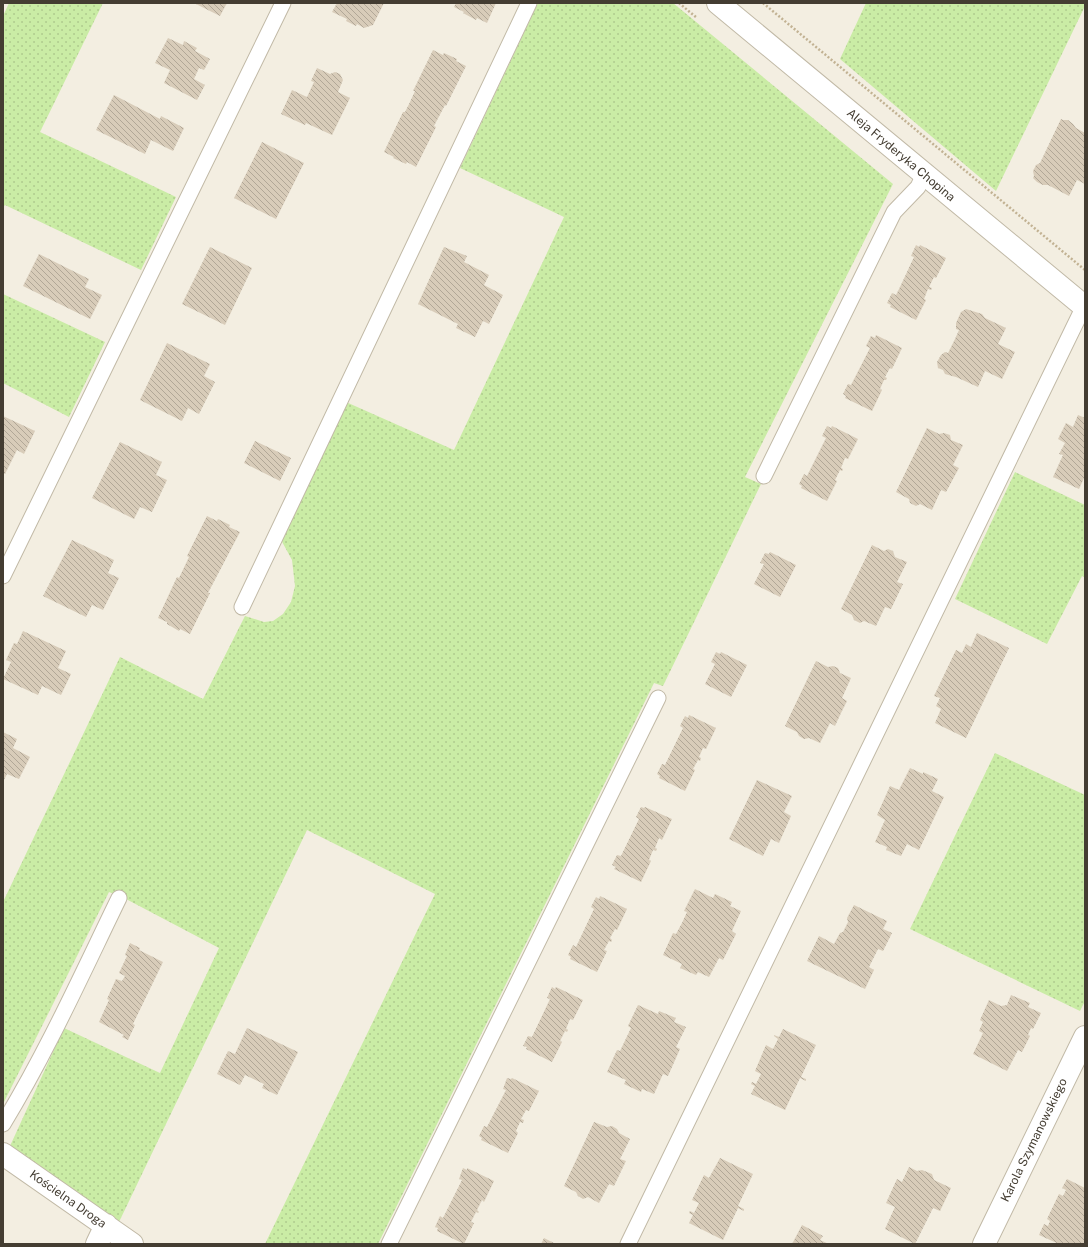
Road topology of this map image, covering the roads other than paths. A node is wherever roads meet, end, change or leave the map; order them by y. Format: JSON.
{"nodes":[{"id":1,"x":283,"y":3,"type":"edge"},
{"id":2,"x":529,"y":3,"type":"edge"},
{"id":3,"x":718,"y":3,"type":"edge"},
{"id":4,"x":924,"y":174,"type":"junction"},
{"id":5,"x":1085,"y":306,"type":"edge"},
{"id":6,"x":764,"y":476,"type":"dead end"},
{"id":7,"x":3,"y":576,"type":"edge"},
{"id":8,"x":242,"y":607,"type":"dead end"},
{"id":9,"x":658,"y":698,"type":"dead end"},
{"id":10,"x":119,"y":898,"type":"dead end"},
{"id":11,"x":1085,"y":1037,"type":"edge"},
{"id":12,"x":3,"y":1124,"type":"edge"},
{"id":13,"x":3,"y":1154,"type":"edge"},
{"id":14,"x":106,"y":1225,"type":"junction"},
{"id":15,"x":96,"y":1244,"type":"edge"},
{"id":16,"x":132,"y":1244,"type":"edge"},
{"id":17,"x":389,"y":1244,"type":"edge"},
{"id":18,"x":628,"y":1244,"type":"edge"},
{"id":19,"x":984,"y":1244,"type":"edge"}],
"edges":[{"from":1,"to":7,"type":"lane"},
{"from":2,"to":8,"type":"lane"},
{"from":3,"to":4,"type":"street","name":"Aleja Fryderyka Chopina"},
{"from":4,"to":5,"type":"street","name":"Aleja Fryderyka Chopina"},
{"from":4,"to":6,"type":"lane"},
{"from":5,"to":18,"type":"lane"},
{"from":9,"to":17,"type":"lane"},
{"from":10,"to":12,"type":"lane"},
{"from":11,"to":19,"type":"street","name":"Karola Szymanowskiego"},
{"from":13,"to":14,"type":"street","name":"Kościelna Droga"},
{"from":14,"to":15,"type":"street"},
{"from":14,"to":16,"type":"street","name":"Kościelna Droga"}]}
